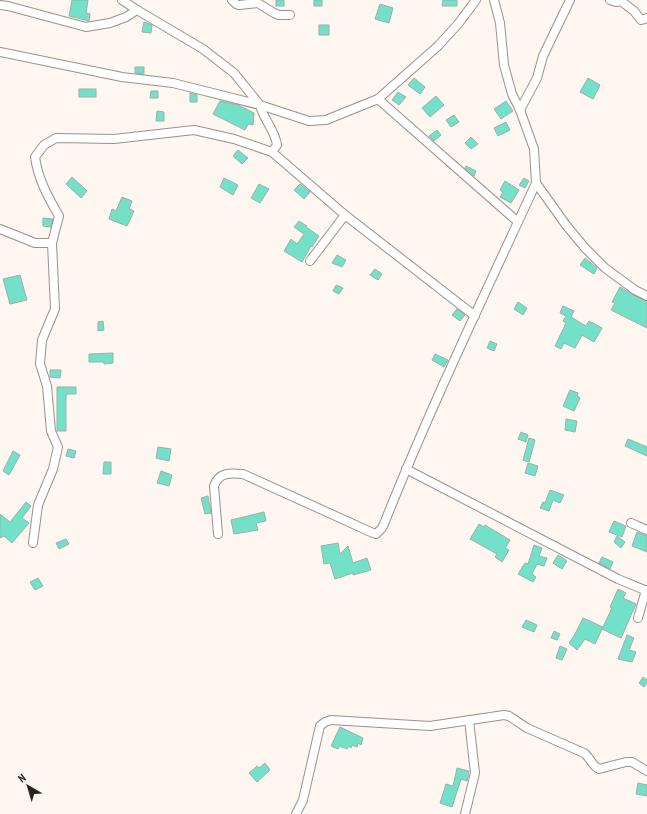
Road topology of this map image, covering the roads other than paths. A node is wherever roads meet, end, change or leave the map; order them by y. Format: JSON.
{"nodes":[{"id":1,"x":122,"y":0,"type":"edge"},
{"id":2,"x":232,"y":0,"type":"edge"},
{"id":3,"x":476,"y":0,"type":"edge"},
{"id":4,"x":494,"y":0,"type":"edge"},
{"id":5,"x":570,"y":0,"type":"edge"},
{"id":6,"x":610,"y":0,"type":"edge"},
{"id":7,"x":0,"y":5,"type":"edge"},
{"id":8,"x":137,"y":10,"type":"junction"},
{"id":9,"x":290,"y":15,"type":"dead end"},
{"id":10,"x":647,"y":18,"type":"edge"},
{"id":11,"x":0,"y":52,"type":"edge"},
{"id":12,"x":378,"y":99,"type":"junction"},
{"id":13,"x":260,"y":105,"type":"junction"},
{"id":14,"x":520,"y":110,"type":"junction"},
{"id":15,"x":272,"y":152,"type":"junction"},
{"id":16,"x":536,"y":183,"type":"junction"},
{"id":17,"x":345,"y":215,"type":"junction"},
{"id":18,"x":518,"y":222,"type":"junction"},
{"id":19,"x":0,"y":229,"type":"edge"},
{"id":20,"x":52,"y":243,"type":"junction"},
{"id":21,"x":310,"y":261,"type":"dead end"},
{"id":22,"x":647,"y":296,"type":"edge"},
{"id":23,"x":475,"y":316,"type":"junction"},
{"id":24,"x":406,"y":469,"type":"junction"},
{"id":25,"x":630,"y":523,"type":"dead end"},
{"id":26,"x":647,"y":530,"type":"edge"},
{"id":27,"x":218,"y":534,"type":"dead end"},
{"id":28,"x":32,"y":543,"type":"dead end"},
{"id":29,"x":646,"y":591,"type":"edge"},
{"id":30,"x":638,"y":618,"type":"dead end"},
{"id":31,"x":469,"y":720,"type":"junction"},
{"id":32,"x":647,"y":771,"type":"edge"},
{"id":33,"x":296,"y":814,"type":"edge"},
{"id":34,"x":465,"y":814,"type":"edge"}],
"edges":[{"from":1,"to":8,"type":"street"},
{"from":2,"to":9,"type":"street"},
{"from":3,"to":12,"type":"street"},
{"from":4,"to":14,"type":"street"},
{"from":5,"to":14,"type":"street"},
{"from":6,"to":10,"type":"street"},
{"from":7,"to":8,"type":"street"},
{"from":8,"to":13,"type":"street"},
{"from":11,"to":13,"type":"street"},
{"from":12,"to":13,"type":"street"},
{"from":12,"to":18,"type":"street"},
{"from":13,"to":15,"type":"street"},
{"from":14,"to":16,"type":"street"},
{"from":15,"to":17,"type":"street"},
{"from":15,"to":20,"type":"street"},
{"from":16,"to":18,"type":"street"},
{"from":16,"to":22,"type":"street"},
{"from":17,"to":21,"type":"street"},
{"from":17,"to":23,"type":"street"},
{"from":18,"to":23,"type":"street"},
{"from":19,"to":20,"type":"street"},
{"from":20,"to":28,"type":"street"},
{"from":23,"to":24,"type":"street"},
{"from":24,"to":27,"type":"street"},
{"from":24,"to":29,"type":"street"},
{"from":25,"to":26,"type":"street"},
{"from":29,"to":30,"type":"street"},
{"from":31,"to":32,"type":"street"},
{"from":31,"to":33,"type":"street"},
{"from":31,"to":34,"type":"street"}]}
